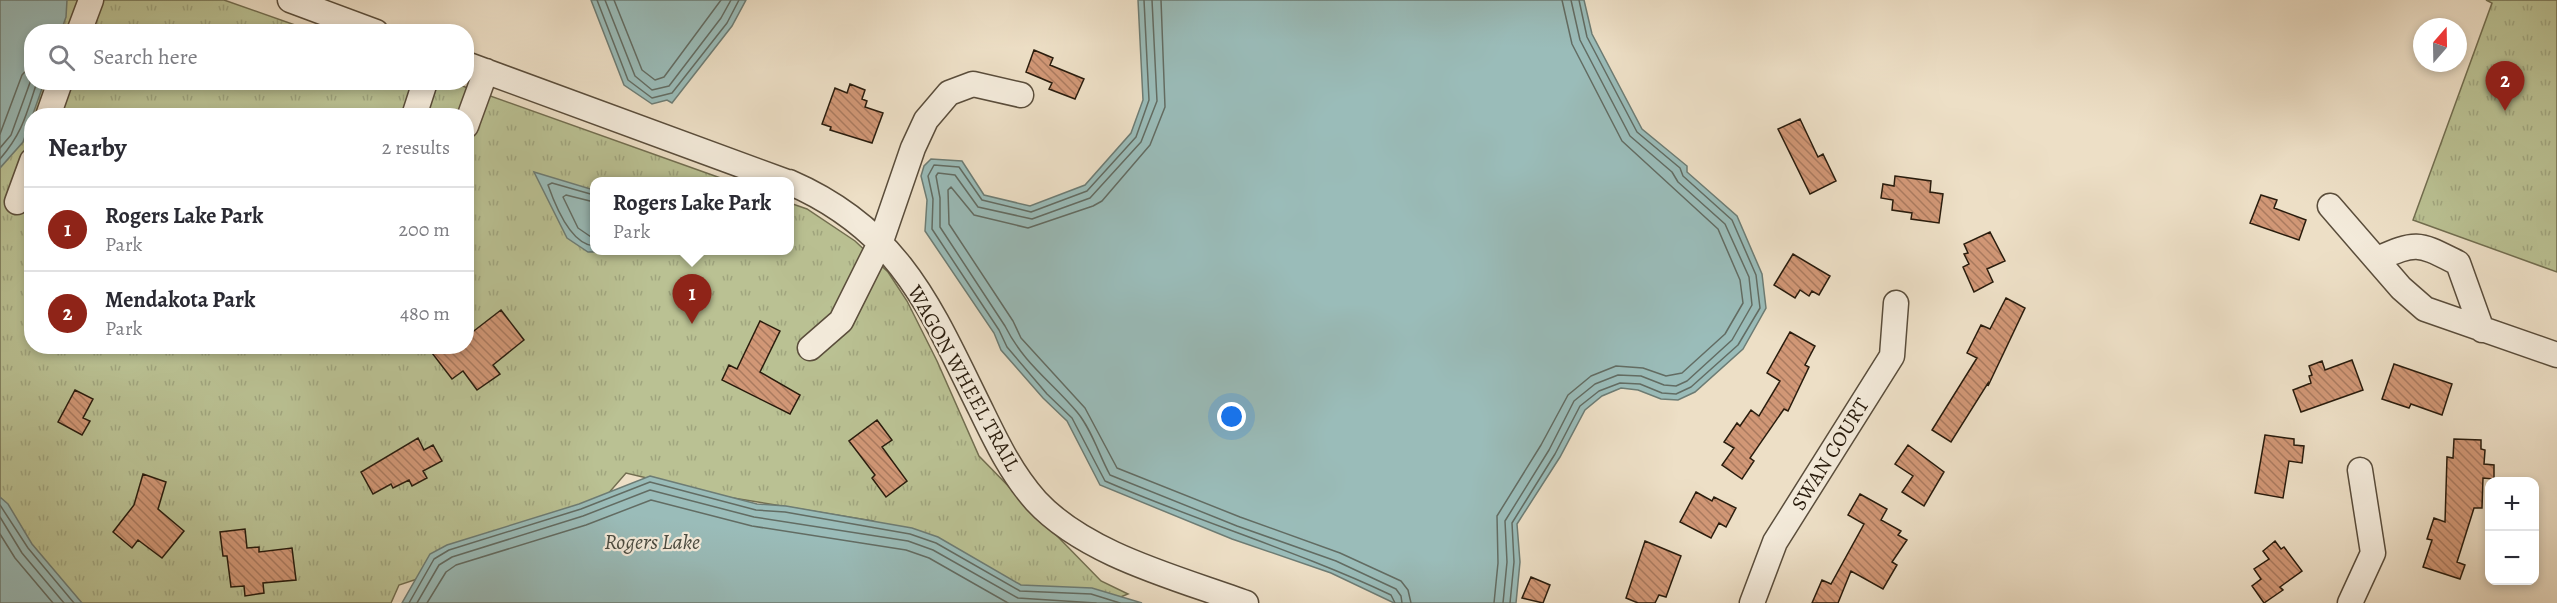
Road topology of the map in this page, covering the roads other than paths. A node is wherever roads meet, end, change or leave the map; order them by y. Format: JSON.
{"nodes":[{"id":1,"x":91,"y":0,"type":"edge"},
{"id":2,"x":290,"y":0,"type":"edge"},
{"id":3,"x":82,"y":24,"type":"edge"},
{"id":4,"x":354,"y":24,"type":"edge"},
{"id":5,"x":476,"y":68,"type":"edge"},
{"id":6,"x":57,"y":90,"type":"edge"},
{"id":7,"x":422,"y":90,"type":"edge"},
{"id":8,"x":472,"y":90,"type":"edge"},
{"id":9,"x":1021,"y":95,"type":"dead end"},
{"id":10,"x":51,"y":108,"type":"edge"},
{"id":11,"x":417,"y":108,"type":"edge"},
{"id":12,"x":469,"y":108,"type":"edge"},
{"id":13,"x":774,"y":177,"type":"edge"},
{"id":14,"x":24,"y":182,"type":"edge"},
{"id":15,"x":794,"y":185,"type":"edge"},
{"id":16,"x":16,"y":202,"type":"dead end"},
{"id":17,"x":2330,"y":206,"type":"dead end"},
{"id":18,"x":881,"y":241,"type":"junction"},
{"id":19,"x":2377,"y":259,"type":"junction"},
{"id":20,"x":1896,"y":303,"type":"dead end"},
{"id":21,"x":2482,"y":330,"type":"junction"},
{"id":22,"x":810,"y":348,"type":"dead end"},
{"id":23,"x":2557,"y":355,"type":"edge"},
{"id":24,"x":2360,"y":470,"type":"dead end"},
{"id":25,"x":1246,"y":603,"type":"edge"},
{"id":26,"x":1752,"y":603,"type":"edge"},
{"id":27,"x":2350,"y":603,"type":"edge"}],
"edges":[{"from":1,"to":3,"type":"street"},
{"from":2,"to":4,"type":"street"},
{"from":5,"to":13,"type":"street","name":"WAGON WHEEL TRAIL"},
{"from":6,"to":10,"type":"street"},
{"from":7,"to":11,"type":"street"},
{"from":8,"to":12,"type":"street"},
{"from":9,"to":18,"type":"street"},
{"from":14,"to":16,"type":"street"},
{"from":15,"to":18,"type":"street","name":"WAGON WHEEL TRAIL"},
{"from":17,"to":19,"type":"street"},
{"from":18,"to":22,"type":"street"},
{"from":18,"to":25,"type":"street","name":"WAGON WHEEL TRAIL"},
{"from":19,"to":21,"type":"street"},
{"from":19,"to":21,"type":"street"},
{"from":20,"to":26,"type":"street","name":"SWAN COURT"},
{"from":21,"to":23,"type":"street"},
{"from":24,"to":27,"type":"street"}]}
